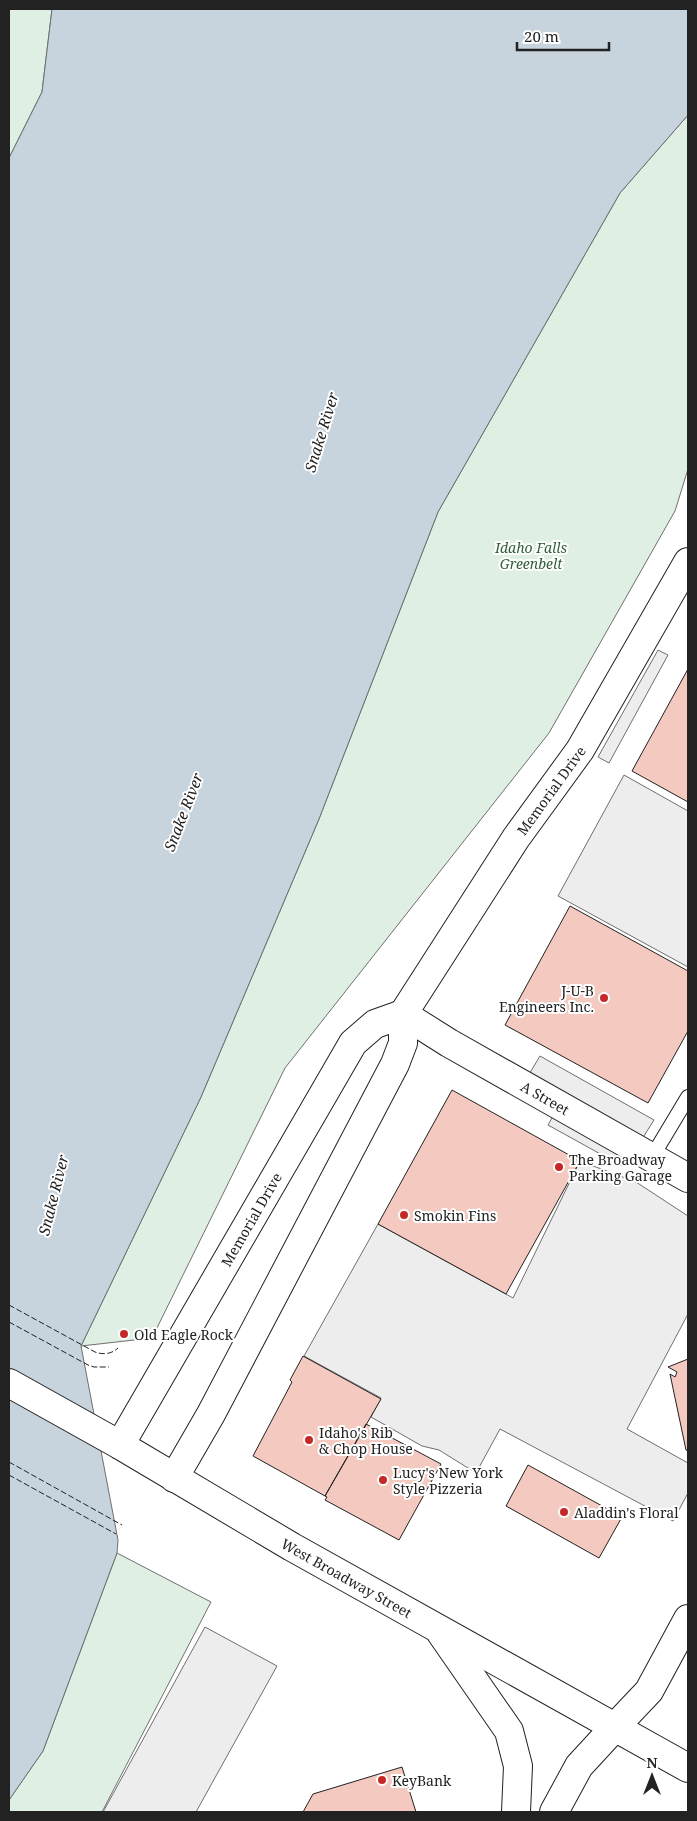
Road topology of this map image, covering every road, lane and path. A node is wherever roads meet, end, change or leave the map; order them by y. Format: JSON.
{"nodes":[{"id":1,"x":685,"y":576,"type":"edge"},
{"id":2,"x":403,"y":1014,"type":"junction"},
{"id":3,"x":688,"y":1097,"type":"edge"},
{"id":4,"x":652,"y":1157,"type":"junction"},
{"id":5,"x":688,"y":1178,"type":"edge"},
{"id":6,"x":9,"y":1383,"type":"edge"},
{"id":7,"x":120,"y":1445,"type":"junction"},
{"id":8,"x":174,"y":1478,"type":"junction"},
{"id":9,"x":688,"y":1619,"type":"edge"},
{"id":10,"x":437,"y":1628,"type":"junction"},
{"id":11,"x":614,"y":1728,"type":"junction"},
{"id":12,"x":688,"y":1768,"type":"edge"},
{"id":13,"x":516,"y":1812,"type":"edge"},
{"id":14,"x":554,"y":1812,"type":"edge"}],
"edges":[{"from":1,"to":2,"type":"main road","name":"Memorial Drive"},
{"from":2,"to":4,"type":"main road","name":"A Street"},
{"from":2,"to":7,"type":"main road","name":"Memorial Drive"},
{"from":2,"to":8,"type":"main road"},
{"from":3,"to":4,"type":"lane"},
{"from":4,"to":5,"type":"main road","name":"A Street"},
{"from":6,"to":7,"type":"main road","name":"West Broadway Street"},
{"from":7,"to":8,"type":"main road","name":"West Broadway Street"},
{"from":8,"to":10,"type":"main road","name":"West Broadway Street"},
{"from":9,"to":11,"type":"main road"},
{"from":10,"to":11,"type":"main road","name":"West Broadway Street"},
{"from":10,"to":13,"type":"main road"},
{"from":11,"to":12,"type":"main road","name":"West Broadway Street"},
{"from":11,"to":14,"type":"main road"}]}
